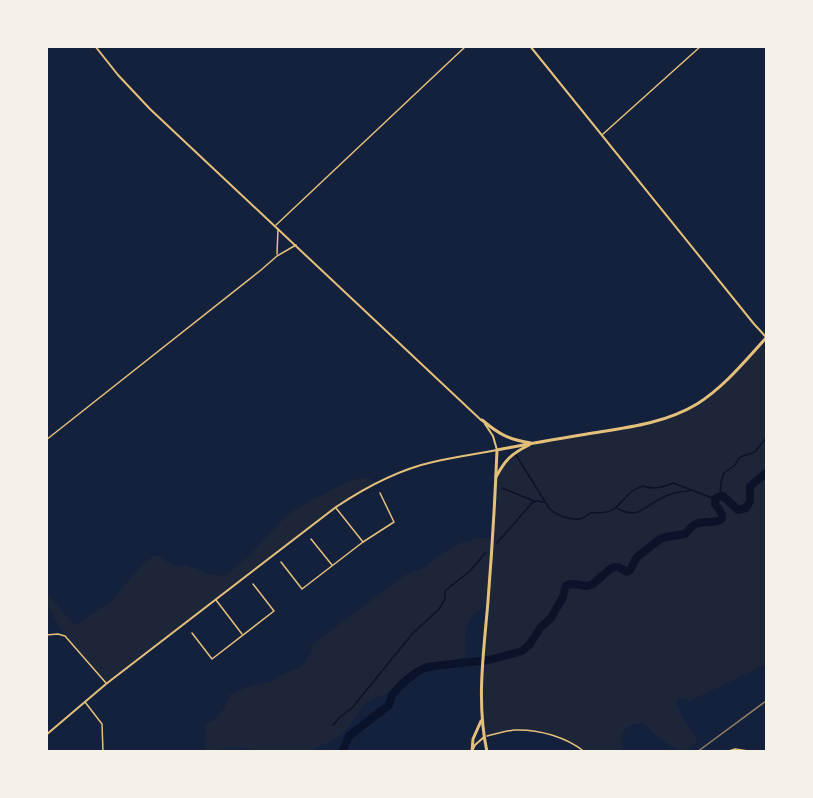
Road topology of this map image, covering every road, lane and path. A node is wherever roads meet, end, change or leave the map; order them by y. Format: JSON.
{"nodes":[{"id":1,"x":95,"y":46,"type":"edge"},
{"id":2,"x":466,"y":46,"type":"edge"},
{"id":3,"x":530,"y":46,"type":"edge"},
{"id":4,"x":701,"y":46,"type":"edge"},
{"id":5,"x":602,"y":136,"type":"junction"},
{"id":6,"x":277,"y":227,"type":"junction"},
{"id":7,"x":296,"y":245,"type":"junction"},
{"id":8,"x":277,"y":256,"type":"junction"},
{"id":9,"x":766,"y":338,"type":"edge"},
{"id":10,"x":482,"y":420,"type":"junction"},
{"id":11,"x":46,"y":440,"type":"edge"},
{"id":12,"x":533,"y":443,"type":"junction"},
{"id":13,"x":497,"y":450,"type":"junction"},
{"id":14,"x":496,"y":479,"type":"junction"},
{"id":15,"x":380,"y":493,"type":"dead end"},
{"id":16,"x":336,"y":507,"type":"junction"},
{"id":17,"x":311,"y":539,"type":"dead end"},
{"id":18,"x":363,"y":542,"type":"junction"},
{"id":19,"x":281,"y":562,"type":"dead end"},
{"id":20,"x":332,"y":566,"type":"junction"},
{"id":21,"x":253,"y":584,"type":"dead end"},
{"id":22,"x":216,"y":600,"type":"junction"},
{"id":23,"x":192,"y":633,"type":"dead end"},
{"id":24,"x":46,"y":635,"type":"edge"},
{"id":25,"x":243,"y":635,"type":"junction"},
{"id":26,"x":106,"y":684,"type":"junction"},
{"id":27,"x":85,"y":701,"type":"junction"},
{"id":28,"x":482,"y":719,"type":"junction"},
{"id":29,"x":46,"y":735,"type":"edge"},
{"id":30,"x":484,"y":737,"type":"junction"},
{"id":31,"x":472,"y":751,"type":"edge"},
{"id":32,"x":103,"y":752,"type":"edge"},
{"id":33,"x":477,"y":752,"type":"edge"},
{"id":34,"x":485,"y":752,"type":"edge"},
{"id":35,"x":585,"y":752,"type":"edge"},
{"id":36,"x":726,"y":752,"type":"edge"},
{"id":37,"x":755,"y":752,"type":"edge"}],
"edges":[{"from":1,"to":6,"type":"main road"},
{"from":2,"to":6,"type":"street"},
{"from":3,"to":5,"type":"main road"},
{"from":4,"to":5,"type":"street"},
{"from":5,"to":9,"type":"main road"},
{"from":6,"to":7,"type":"main road"},
{"from":6,"to":8,"type":"street"},
{"from":7,"to":8,"type":"street"},
{"from":7,"to":10,"type":"main road"},
{"from":8,"to":11,"type":"street"},
{"from":9,"to":12,"type":"main road"},
{"from":10,"to":12,"type":"main road"},
{"from":10,"to":13,"type":"main road"},
{"from":12,"to":13,"type":"main road"},
{"from":12,"to":14,"type":"main road"},
{"from":13,"to":14,"type":"main road"},
{"from":13,"to":16,"type":"main road"},
{"from":14,"to":28,"type":"main road"},
{"from":15,"to":18,"type":"street"},
{"from":16,"to":18,"type":"street"},
{"from":16,"to":22,"type":"main road"},
{"from":17,"to":20,"type":"street"},
{"from":18,"to":20,"type":"street"},
{"from":19,"to":20,"type":"street"},
{"from":21,"to":25,"type":"street"},
{"from":22,"to":25,"type":"street"},
{"from":22,"to":26,"type":"main road"},
{"from":23,"to":25,"type":"street"},
{"from":24,"to":26,"type":"street"},
{"from":26,"to":27,"type":"main road"},
{"from":27,"to":29,"type":"main road"},
{"from":27,"to":32,"type":"street"},
{"from":28,"to":30,"type":"main road"},
{"from":28,"to":31,"type":"main road"},
{"from":30,"to":31,"type":"main road"},
{"from":30,"to":34,"type":"main road"},
{"from":30,"to":35,"type":"street"},
{"from":33,"to":34,"type":"main road"},
{"from":36,"to":37,"type":"street"}]}
